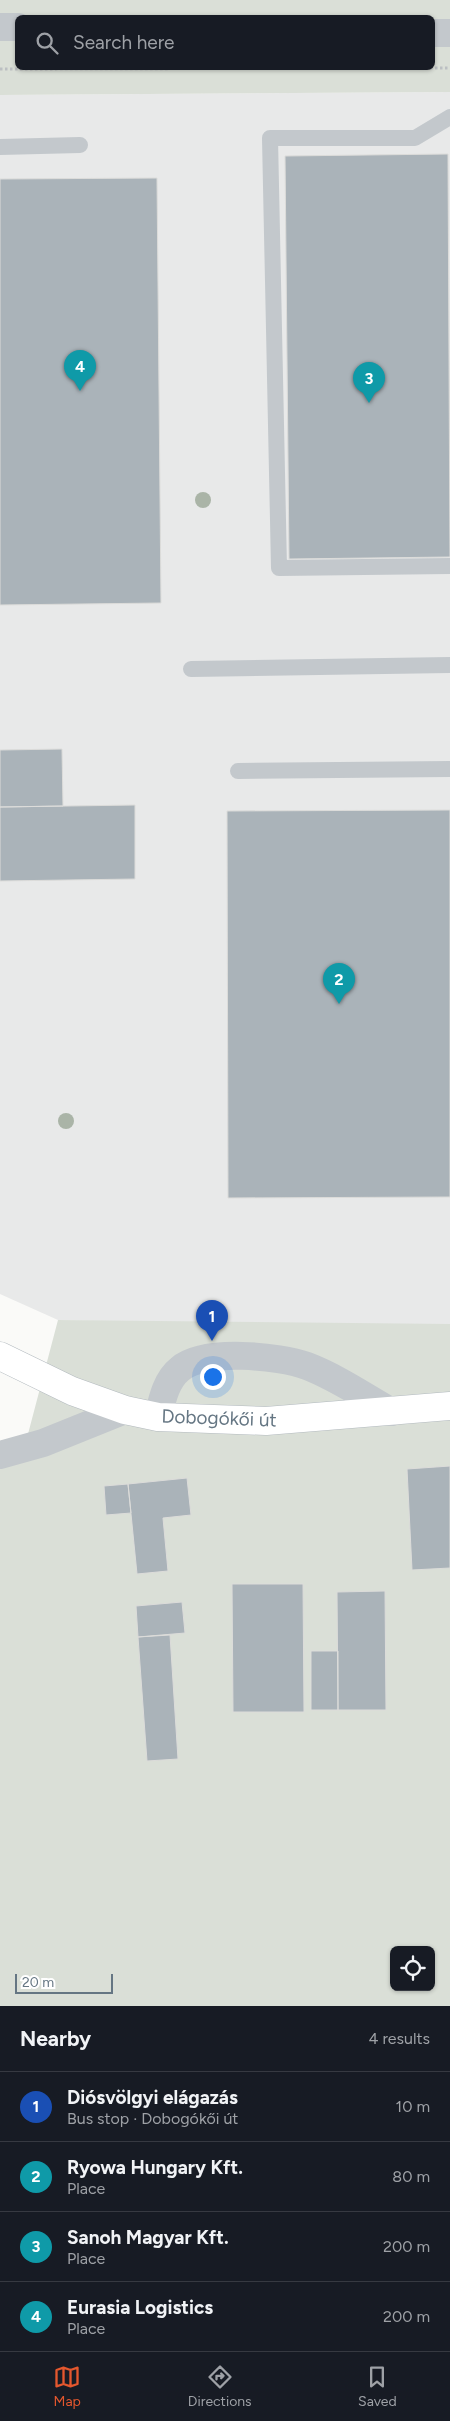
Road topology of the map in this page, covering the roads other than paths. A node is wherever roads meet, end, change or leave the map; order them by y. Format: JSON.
{"nodes":[{"id":1,"x":0,"y":27,"type":"edge"},
{"id":2,"x":15,"y":27,"type":"edge"},
{"id":3,"x":435,"y":33,"type":"edge"},
{"id":4,"x":450,"y":33,"type":"edge"},
{"id":5,"x":450,"y":117,"type":"edge"},
{"id":6,"x":80,"y":146,"type":"dead end"},
{"id":7,"x":0,"y":147,"type":"edge"},
{"id":8,"x":450,"y":566,"type":"edge"},
{"id":9,"x":450,"y":666,"type":"edge"},
{"id":10,"x":191,"y":669,"type":"dead end"},
{"id":11,"x":450,"y":769,"type":"edge"},
{"id":12,"x":238,"y":772,"type":"dead end"},
{"id":13,"x":0,"y":1356,"type":"edge"},
{"id":14,"x":450,"y":1406,"type":"edge"},
{"id":15,"x":124,"y":1410,"type":"junction"},
{"id":16,"x":392,"y":1412,"type":"junction"},
{"id":17,"x":158,"y":1417,"type":"junction"},
{"id":18,"x":0,"y":1455,"type":"edge"}],
"edges":[{"from":1,"to":2,"type":"street"},
{"from":3,"to":4,"type":"street"},
{"from":5,"to":8,"type":"lane"},
{"from":6,"to":7,"type":"lane"},
{"from":9,"to":10,"type":"lane"},
{"from":11,"to":12,"type":"lane"},
{"from":13,"to":15,"type":"main road","name":"Dobogókői út"},
{"from":14,"to":16,"type":"main road","name":"Dobogókői út"},
{"from":15,"to":17,"type":"main road","name":"Dobogókői út"},
{"from":15,"to":18,"type":"street"},
{"from":16,"to":17,"type":"main road","name":"Dobogókői út"},
{"from":16,"to":17,"type":"street"}]}
